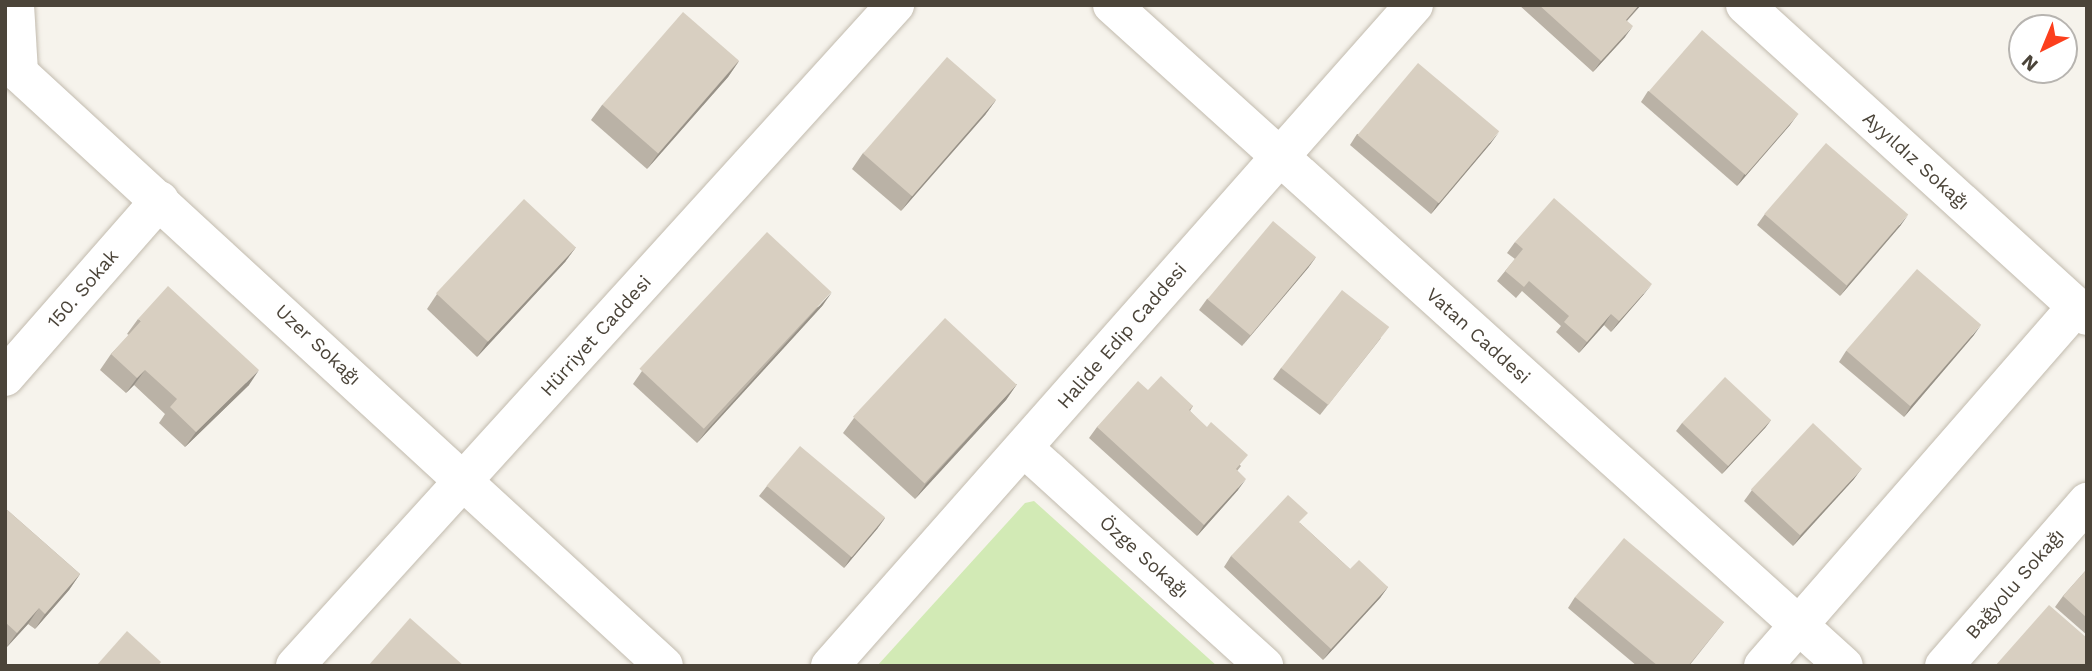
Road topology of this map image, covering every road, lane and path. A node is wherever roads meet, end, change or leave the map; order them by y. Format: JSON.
{"nodes":[{"id":1,"x":15,"y":5,"type":"edge"},
{"id":2,"x":895,"y":5,"type":"edge"},
{"id":3,"x":1112,"y":5,"type":"edge"},
{"id":4,"x":1414,"y":5,"type":"edge"},
{"id":5,"x":1745,"y":5,"type":"edge"},
{"id":6,"x":12,"y":76,"type":"edge"},
{"id":7,"x":1278,"y":155,"type":"junction"},
{"id":8,"x":160,"y":200,"type":"junction"},
{"id":9,"x":2082,"y":312,"type":"edge"},
{"id":10,"x":5,"y":377,"type":"edge"},
{"id":11,"x":1025,"y":449,"type":"junction"},
{"id":12,"x":465,"y":481,"type":"junction"},
{"id":13,"x":2087,"y":502,"type":"edge"},
{"id":14,"x":1799,"y":626,"type":"junction"},
{"id":15,"x":295,"y":666,"type":"edge"},
{"id":16,"x":664,"y":666,"type":"edge"},
{"id":17,"x":830,"y":666,"type":"edge"},
{"id":18,"x":1264,"y":666,"type":"edge"},
{"id":19,"x":1763,"y":666,"type":"edge"},
{"id":20,"x":1844,"y":666,"type":"edge"},
{"id":21,"x":1944,"y":666,"type":"edge"}],
"edges":[{"from":1,"to":6,"type":"street","name":"Uzer Sokağı"},
{"from":2,"to":12,"type":"street","name":"Hürriyet Caddesi"},
{"from":3,"to":7,"type":"street","name":"Vatan Caddesi"},
{"from":4,"to":7,"type":"street","name":"Halide Edip Caddesi"},
{"from":5,"to":9,"type":"street","name":"Ayyıldız Sokağı"},
{"from":6,"to":8,"type":"street","name":"Uzer Sokağı"},
{"from":7,"to":11,"type":"street","name":"Halide Edip Caddesi"},
{"from":7,"to":14,"type":"street","name":"Vatan Caddesi"},
{"from":8,"to":10,"type":"street","name":"150. Sokak"},
{"from":8,"to":12,"type":"street","name":"Uzer Sokağı"},
{"from":9,"to":14,"type":"street"},
{"from":11,"to":17,"type":"street","name":"Halide Edip Caddesi"},
{"from":11,"to":18,"type":"street","name":"Özge Sokağı"},
{"from":12,"to":15,"type":"street","name":"Hürriyet Caddesi"},
{"from":12,"to":16,"type":"street","name":"Uzer Sokağı"},
{"from":13,"to":21,"type":"street","name":"Bağyolu Sokağı"},
{"from":14,"to":19,"type":"street"},
{"from":14,"to":20,"type":"street","name":"Vatan Caddesi"}]}
